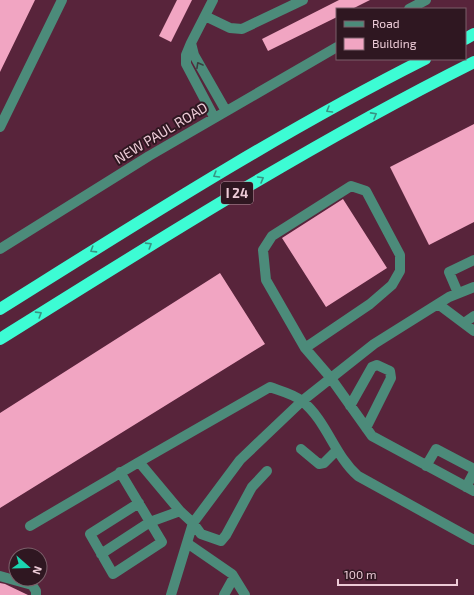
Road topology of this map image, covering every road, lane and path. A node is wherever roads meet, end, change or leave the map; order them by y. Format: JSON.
{"nodes":[{"id":1,"x":62,"y":0,"type":"edge"},
{"id":2,"x":213,"y":0,"type":"edge"},
{"id":3,"x":303,"y":0,"type":"edge"},
{"id":4,"x":426,"y":0,"type":"edge"},
{"id":5,"x":411,"y":8,"type":"edge"},
{"id":6,"x":205,"y":16,"type":"junction"},
{"id":7,"x":191,"y":43,"type":"junction"},
{"id":8,"x":336,"y":48,"type":"edge"},
{"id":9,"x":423,"y":60,"type":"edge"},
{"id":10,"x":474,"y":62,"type":"edge"},
{"id":11,"x":208,"y":80,"type":"junction"},
{"id":12,"x":197,"y":87,"type":"junction"},
{"id":13,"x":226,"y":111,"type":"junction"},
{"id":14,"x":214,"y":117,"type":"junction"},
{"id":15,"x":0,"y":127,"type":"edge"},
{"id":16,"x":1,"y":246,"type":"edge"},
{"id":17,"x":474,"y":260,"type":"edge"},
{"id":18,"x":474,"y":286,"type":"edge"},
{"id":19,"x":458,"y":293,"type":"junction"},
{"id":20,"x":438,"y":304,"type":"junction"},
{"id":21,"x":0,"y":308,"type":"edge"},
{"id":22,"x":474,"y":316,"type":"edge"},
{"id":23,"x":464,"y":323,"type":"junction"},
{"id":24,"x":474,"y":331,"type":"edge"},
{"id":25,"x":2,"y":338,"type":"edge"},
{"id":26,"x":305,"y":348,"type":"junction"},
{"id":27,"x":330,"y":377,"type":"junction"},
{"id":28,"x":302,"y":400,"type":"junction"},
{"id":29,"x":350,"y":406,"type":"junction"},
{"id":30,"x":366,"y":428,"type":"junction"},
{"id":31,"x":301,"y":449,"type":"dead end"},
{"id":32,"x":337,"y":450,"type":"junction"},
{"id":33,"x":139,"y":462,"type":"junction"},
{"id":34,"x":426,"y":466,"type":"junction"},
{"id":35,"x":267,"y":471,"type":"dead end"},
{"id":36,"x":474,"y":471,"type":"edge"},
{"id":37,"x":120,"y":472,"type":"junction"},
{"id":38,"x":470,"y":489,"type":"edge"},
{"id":39,"x":139,"y":503,"type":"junction"},
{"id":40,"x":180,"y":511,"type":"junction"},
{"id":41,"x":150,"y":522,"type":"junction"},
{"id":42,"x":193,"y":523,"type":"junction"},
{"id":43,"x":30,"y":526,"type":"dead end"},
{"id":44,"x":474,"y":540,"type":"edge"},
{"id":45,"x":187,"y":543,"type":"junction"},
{"id":46,"x":101,"y":554,"type":"junction"},
{"id":47,"x":0,"y":576,"type":"edge"},
{"id":48,"x":234,"y":577,"type":"junction"},
{"id":49,"x":36,"y":595,"type":"edge"},
{"id":50,"x":171,"y":595,"type":"edge"},
{"id":51,"x":224,"y":595,"type":"edge"},
{"id":52,"x":245,"y":595,"type":"edge"}],
"edges":[{"from":1,"to":15,"type":"street"},
{"from":2,"to":6,"type":"street"},
{"from":3,"to":6,"type":"street"},
{"from":4,"to":5,"type":"street"},
{"from":6,"to":7,"type":"street"},
{"from":11,"to":7,"type":"street","one_way":true},
{"from":7,"to":12,"type":"street"},
{"from":8,"to":13,"type":"street","name":"NEW PAUL ROAD"},
{"from":9,"to":21,"type":"highway","number":"I 24","one_way":true},
{"from":25,"to":10,"type":"highway","number":"I 24","one_way":true},
{"from":11,"to":12,"type":"street"},
{"from":11,"to":13,"type":"street"},
{"from":12,"to":14,"type":"street"},
{"from":13,"to":14,"type":"street","name":"NEW PAUL ROAD"},
{"from":14,"to":16,"type":"street","name":"NEW PAUL ROAD"},
{"from":17,"to":19,"type":"street"},
{"from":18,"to":19,"type":"street"},
{"from":19,"to":20,"type":"street"},
{"from":20,"to":23,"type":"street"},
{"from":20,"to":27,"type":"street"},
{"from":22,"to":23,"type":"street"},
{"from":23,"to":24,"type":"street"},
{"from":26,"to":26,"type":"street"},
{"from":26,"to":27,"type":"street"},
{"from":27,"to":28,"type":"street"},
{"from":27,"to":29,"type":"street"},
{"from":28,"to":32,"type":"street"},
{"from":28,"to":33,"type":"street"},
{"from":28,"to":42,"type":"street"},
{"from":29,"to":30,"type":"street"},
{"from":29,"to":30,"type":"street"},
{"from":30,"to":34,"type":"street"},
{"from":31,"to":32,"type":"street"},
{"from":32,"to":44,"type":"street"},
{"from":33,"to":37,"type":"street"},
{"from":33,"to":40,"type":"street"},
{"from":34,"to":36,"type":"street"},
{"from":34,"to":38,"type":"street"},
{"from":35,"to":42,"type":"street"},
{"from":36,"to":38,"type":"street"},
{"from":37,"to":39,"type":"street"},
{"from":37,"to":43,"type":"street"},
{"from":39,"to":41,"type":"street"},
{"from":39,"to":46,"type":"street"},
{"from":40,"to":41,"type":"street"},
{"from":40,"to":42,"type":"street"},
{"from":41,"to":46,"type":"street"},
{"from":41,"to":46,"type":"street"},
{"from":42,"to":45,"type":"street"},
{"from":45,"to":48,"type":"street"},
{"from":45,"to":50,"type":"street"},
{"from":47,"to":49,"type":"street"},
{"from":48,"to":51,"type":"street"},
{"from":48,"to":52,"type":"street"}]}
